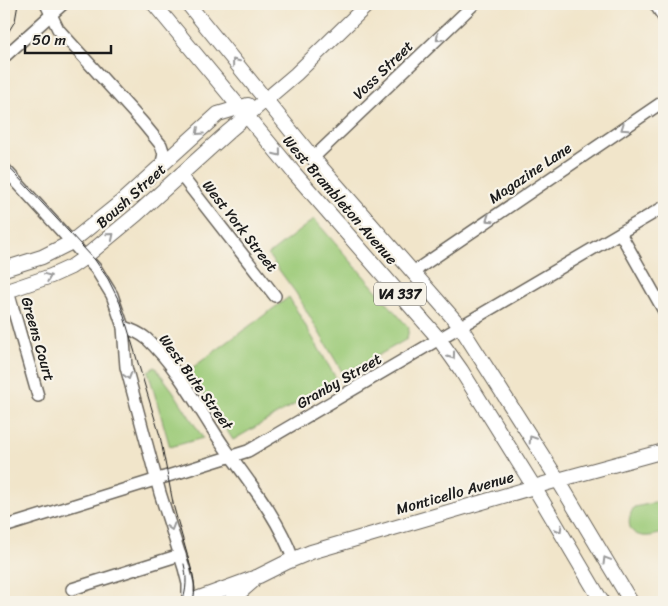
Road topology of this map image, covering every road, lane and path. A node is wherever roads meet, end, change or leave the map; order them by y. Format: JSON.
{"nodes":[{"id":1,"x":46,"y":4,"type":"edge"},
{"id":2,"x":64,"y":4,"type":"edge"},
{"id":3,"x":154,"y":4,"type":"edge"},
{"id":4,"x":188,"y":4,"type":"edge"},
{"id":5,"x":368,"y":4,"type":"edge"},
{"id":6,"x":474,"y":4,"type":"edge"},
{"id":7,"x":655,"y":4,"type":"edge"},
{"id":8,"x":51,"y":15,"type":"junction"},
{"id":9,"x":664,"y":18,"type":"edge"},
{"id":10,"x":4,"y":57,"type":"edge"},
{"id":11,"x":265,"y":100,"type":"junction"},
{"id":12,"x":664,"y":101,"type":"edge"},
{"id":13,"x":243,"y":112,"type":"junction"},
{"id":14,"x":313,"y":158,"type":"junction"},
{"id":15,"x":161,"y":166,"type":"junction"},
{"id":16,"x":4,"y":168,"type":"edge"},
{"id":17,"x":180,"y":174,"type":"junction"},
{"id":18,"x":664,"y":207,"type":"edge"},
{"id":19,"x":620,"y":233,"type":"junction"},
{"id":20,"x":72,"y":242,"type":"junction"},
{"id":21,"x":86,"y":257,"type":"junction"},
{"id":22,"x":4,"y":269,"type":"edge"},
{"id":23,"x":413,"y":272,"type":"junction"},
{"id":24,"x":6,"y":291,"type":"edge"},
{"id":25,"x":275,"y":296,"type":"dead end"},
{"id":26,"x":664,"y":311,"type":"edge"},
{"id":27,"x":460,"y":326,"type":"junction"},
{"id":28,"x":123,"y":327,"type":"junction"},
{"id":29,"x":439,"y":339,"type":"junction"},
{"id":30,"x":38,"y":396,"type":"dead end"},
{"id":31,"x":664,"y":451,"type":"edge"},
{"id":32,"x":232,"y":457,"type":"junction"},
{"id":33,"x":157,"y":480,"type":"junction"},
{"id":34,"x":558,"y":480,"type":"junction"},
{"id":35,"x":534,"y":487,"type":"junction"},
{"id":36,"x":4,"y":527,"type":"edge"},
{"id":37,"x":180,"y":556,"type":"junction"},
{"id":38,"x":293,"y":560,"type":"junction"},
{"id":39,"x":259,"y":576,"type":"junction"},
{"id":40,"x":72,"y":588,"type":"dead end"},
{"id":41,"x":193,"y":601,"type":"edge"},
{"id":42,"x":229,"y":602,"type":"edge"},
{"id":43,"x":602,"y":602,"type":"edge"},
{"id":44,"x":632,"y":602,"type":"edge"}],
"edges":[{"from":1,"to":8,"type":"street"},
{"from":2,"to":8,"type":"street"},
{"from":3,"to":13,"type":"main road","name":"West Brambleton Avenue","number":"VA 337"},
{"from":11,"to":4,"type":"main road","name":"West Brambleton Avenue","number":"VA 337","one_way":true},
{"from":5,"to":11,"type":"main road","name":"Boush Street"},
{"from":6,"to":14,"type":"street","name":"Voss Street","one_way":true},
{"from":7,"to":9,"type":"street"},
{"from":8,"to":10,"type":"street"},
{"from":8,"to":15,"type":"street"},
{"from":11,"to":13,"type":"main road","name":"Boush Street"},
{"from":11,"to":14,"type":"main road","name":"West Brambleton Avenue","number":"VA 337"},
{"from":12,"to":23,"type":"street","name":"Magazine Lane","one_way":true},
{"from":13,"to":15,"type":"main road","name":"Boush Street","one_way":true},
{"from":13,"to":17,"type":"main road","name":"Boush Street"},
{"from":13,"to":29,"type":"main road","name":"West Brambleton Avenue","number":"VA 337","one_way":true},
{"from":14,"to":23,"type":"main road","name":"West Brambleton Avenue","number":"VA 337"},
{"from":15,"to":20,"type":"main road","name":"Boush Street"},
{"from":16,"to":20,"type":"street"},
{"from":21,"to":17,"type":"main road","name":"Boush Street","one_way":true},
{"from":17,"to":25,"type":"street","name":"West York Street"},
{"from":18,"to":19,"type":"street","name":"Granby Street"},
{"from":19,"to":26,"type":"street"},
{"from":19,"to":27,"type":"street","name":"Granby Street"},
{"from":20,"to":21,"type":"street"},
{"from":20,"to":22,"type":"main road","name":"Boush Street"},
{"from":24,"to":21,"type":"main road","name":"Boush Street","one_way":true},
{"from":21,"to":28,"type":"street"},
{"from":23,"to":27,"type":"main road","name":"West Brambleton Avenue","number":"VA 337"},
{"from":24,"to":30,"type":"street","name":"Greens Court"},
{"from":27,"to":29,"type":"street","name":"Granby Street"},
{"from":34,"to":27,"type":"main road","name":"West Brambleton Avenue","number":"VA 337","one_way":true},
{"from":28,"to":32,"type":"street","name":"West Bute Street"},
{"from":28,"to":33,"type":"street","one_way":true},
{"from":29,"to":32,"type":"street","name":"Granby Street"},
{"from":29,"to":35,"type":"main road","name":"West Brambleton Avenue","number":"VA 337","one_way":true},
{"from":31,"to":34,"type":"main road","name":"Monticello Avenue"},
{"from":32,"to":33,"type":"street","name":"Granby Street"},
{"from":32,"to":38,"type":"street","name":"West Bute Street"},
{"from":33,"to":36,"type":"street","name":"Granby Street"},
{"from":33,"to":37,"type":"street","one_way":true},
{"from":34,"to":35,"type":"main road","name":"Monticello Avenue"},
{"from":44,"to":34,"type":"main road","name":"West Brambleton Avenue","number":"VA 337","one_way":true},
{"from":35,"to":38,"type":"main road","name":"Monticello Avenue"},
{"from":35,"to":43,"type":"main road","name":"West Brambleton Avenue","number":"VA 337","one_way":true},
{"from":37,"to":40,"type":"street"},
{"from":37,"to":41,"type":"street"},
{"from":38,"to":39,"type":"main road","name":"Monticello Avenue"},
{"from":39,"to":41,"type":"main road","name":"Monticello Avenue"},
{"from":39,"to":42,"type":"main road","name":"Monticello Avenue"}]}
